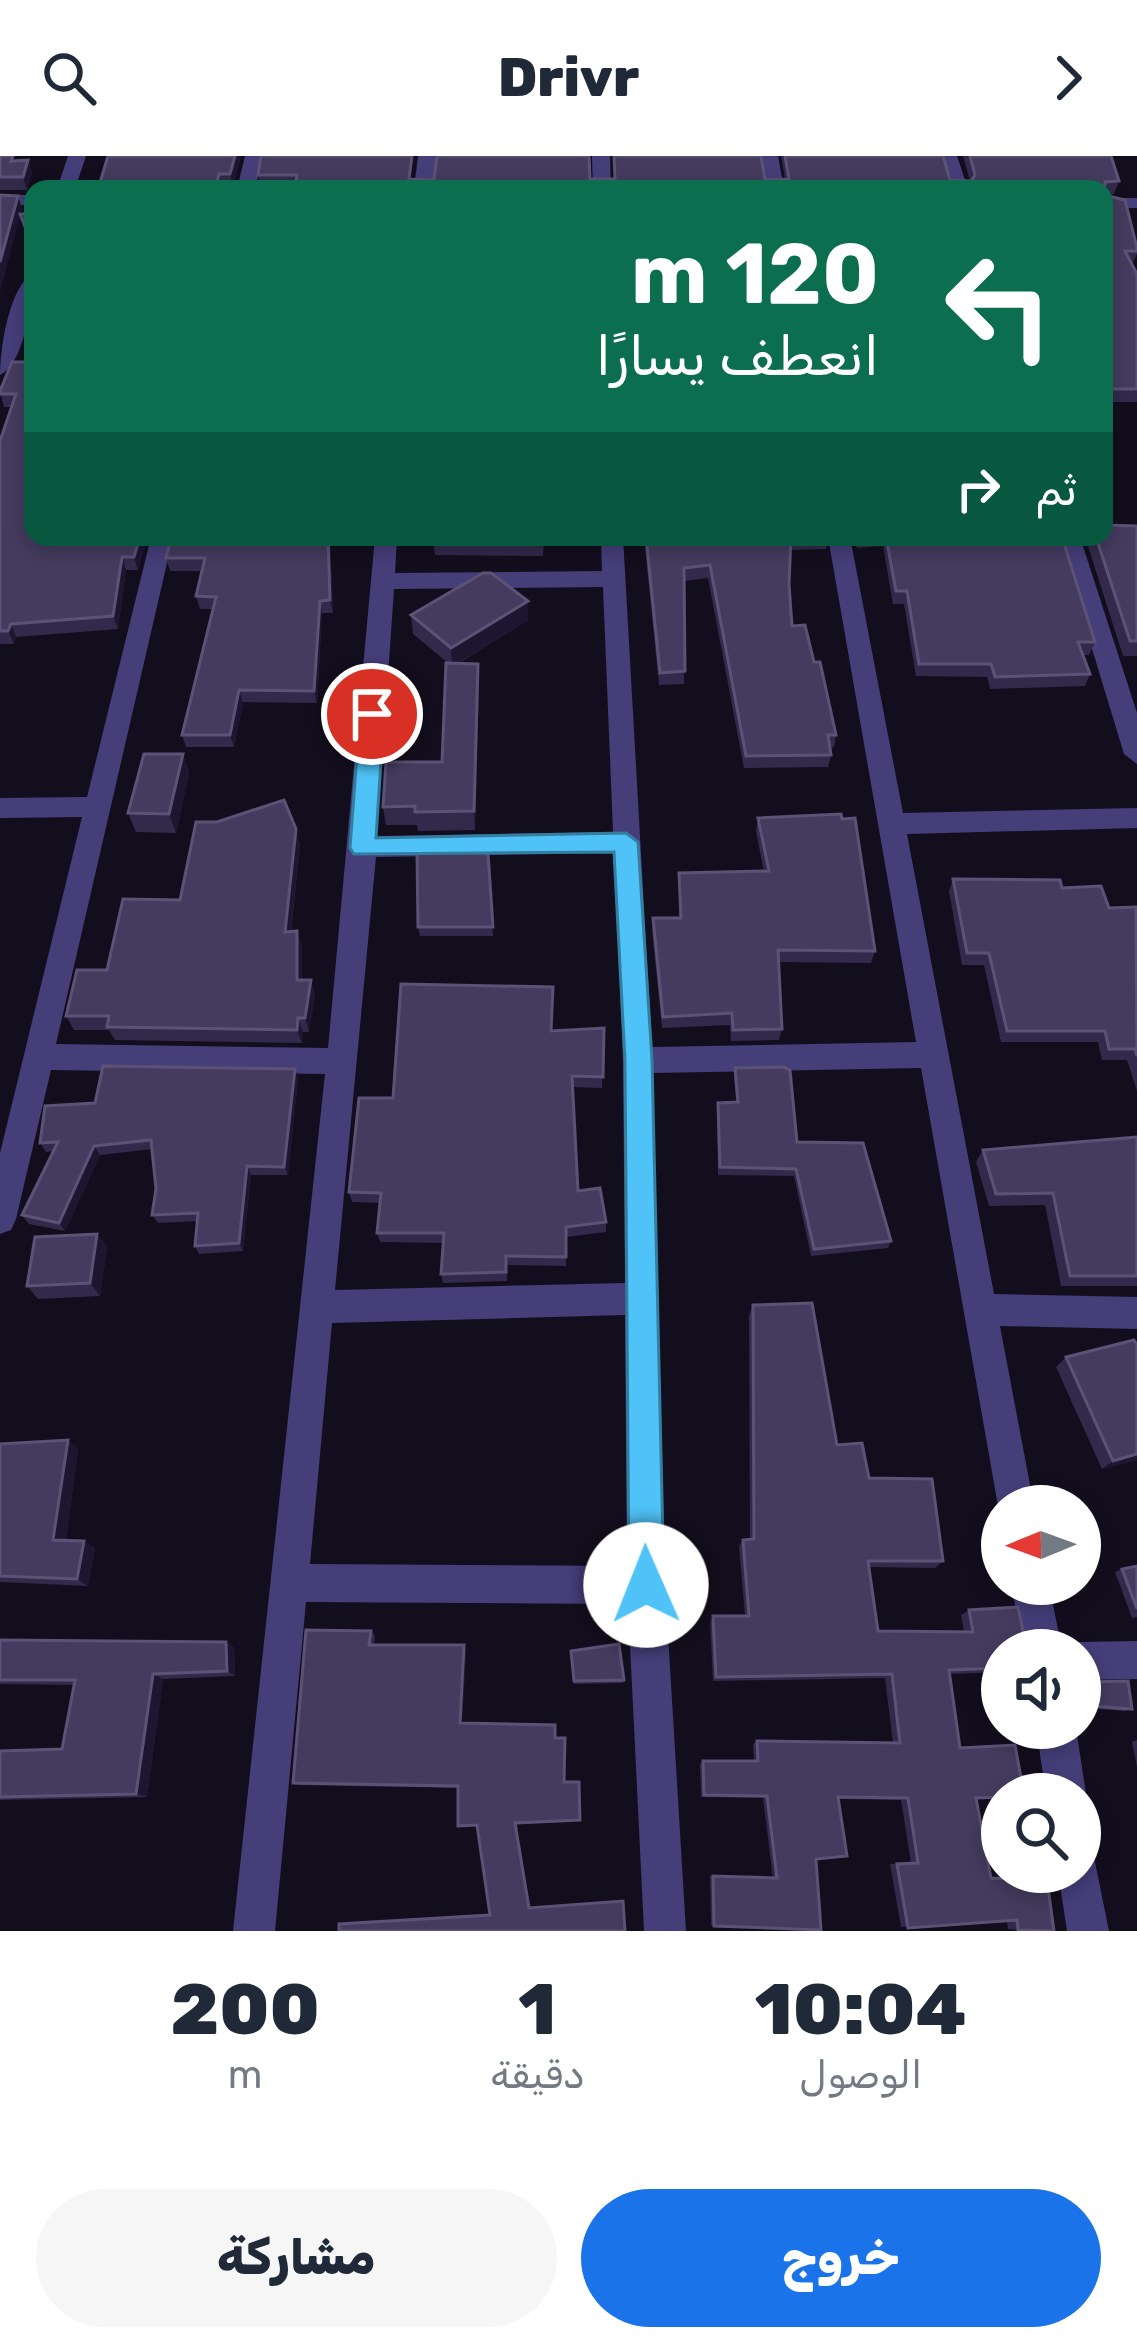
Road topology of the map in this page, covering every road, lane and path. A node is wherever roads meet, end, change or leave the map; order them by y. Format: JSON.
{"nodes":[{"id":1,"x":24,"y":305,"type":"edge"},
{"id":2,"x":0,"y":368,"type":"edge"},
{"id":3,"x":160,"y":546,"type":"edge"},
{"id":4,"x":385,"y":546,"type":"edge"},
{"id":5,"x":612,"y":546,"type":"edge"},
{"id":6,"x":841,"y":546,"type":"edge"},
{"id":7,"x":1072,"y":546,"type":"edge"},
{"id":8,"x":614,"y":579,"type":"junction"},
{"id":9,"x":381,"y":581,"type":"junction"},
{"id":10,"x":1137,"y":754,"type":"edge"},
{"id":11,"x":98,"y":807,"type":"junction"},
{"id":12,"x":0,"y":808,"type":"edge"},
{"id":13,"x":1137,"y":818,"type":"edge"},
{"id":14,"x":891,"y":824,"type":"junction"},
{"id":15,"x":626,"y":842,"type":"junction"},
{"id":16,"x":363,"y":848,"type":"junction"},
{"id":17,"x":932,"y":1055,"type":"junction"},
{"id":18,"x":40,"y":1058,"type":"junction"},
{"id":19,"x":340,"y":1060,"type":"junction"},
{"id":20,"x":638,"y":1060,"type":"junction"},
{"id":21,"x":0,"y":1219,"type":"edge"},
{"id":22,"x":642,"y":1299,"type":"junction"},
{"id":23,"x":315,"y":1307,"type":"junction"},
{"id":24,"x":979,"y":1310,"type":"junction"},
{"id":25,"x":1137,"y":1313,"type":"edge"},
{"id":26,"x":1012,"y":1485,"type":"edge"},
{"id":27,"x":287,"y":1583,"type":"junction"},
{"id":28,"x":646,"y":1585,"type":"junction"},
{"id":29,"x":1101,"y":1660,"type":"edge"},
{"id":30,"x":1137,"y":1660,"type":"edge"},
{"id":31,"x":1082,"y":1893,"type":"edge"},
{"id":32,"x":254,"y":1931,"type":"edge"},
{"id":33,"x":665,"y":1931,"type":"edge"},
{"id":34,"x":1088,"y":1931,"type":"edge"}],
"edges":[{"from":1,"to":2,"type":"street"},
{"from":3,"to":11,"type":"street"},
{"from":4,"to":9,"type":"street"},
{"from":5,"to":8,"type":"street"},
{"from":6,"to":14,"type":"street"},
{"from":7,"to":10,"type":"street"},
{"from":8,"to":9,"type":"street"},
{"from":8,"to":15,"type":"street"},
{"from":9,"to":16,"type":"street"},
{"from":11,"to":12,"type":"street"},
{"from":11,"to":18,"type":"street"},
{"from":13,"to":14,"type":"street"},
{"from":14,"to":17,"type":"street"},
{"from":15,"to":16,"type":"street"},
{"from":15,"to":20,"type":"street"},
{"from":16,"to":19,"type":"street"},
{"from":17,"to":20,"type":"street"},
{"from":17,"to":24,"type":"street"},
{"from":18,"to":19,"type":"street"},
{"from":18,"to":21,"type":"street"},
{"from":19,"to":23,"type":"street"},
{"from":20,"to":22,"type":"street"},
{"from":22,"to":23,"type":"street"},
{"from":22,"to":28,"type":"street"},
{"from":23,"to":27,"type":"street"},
{"from":24,"to":25,"type":"street"},
{"from":24,"to":26,"type":"street"},
{"from":27,"to":28,"type":"street"},
{"from":27,"to":32,"type":"street"},
{"from":28,"to":33,"type":"street"},
{"from":29,"to":30,"type":"street"},
{"from":31,"to":34,"type":"street"}]}
